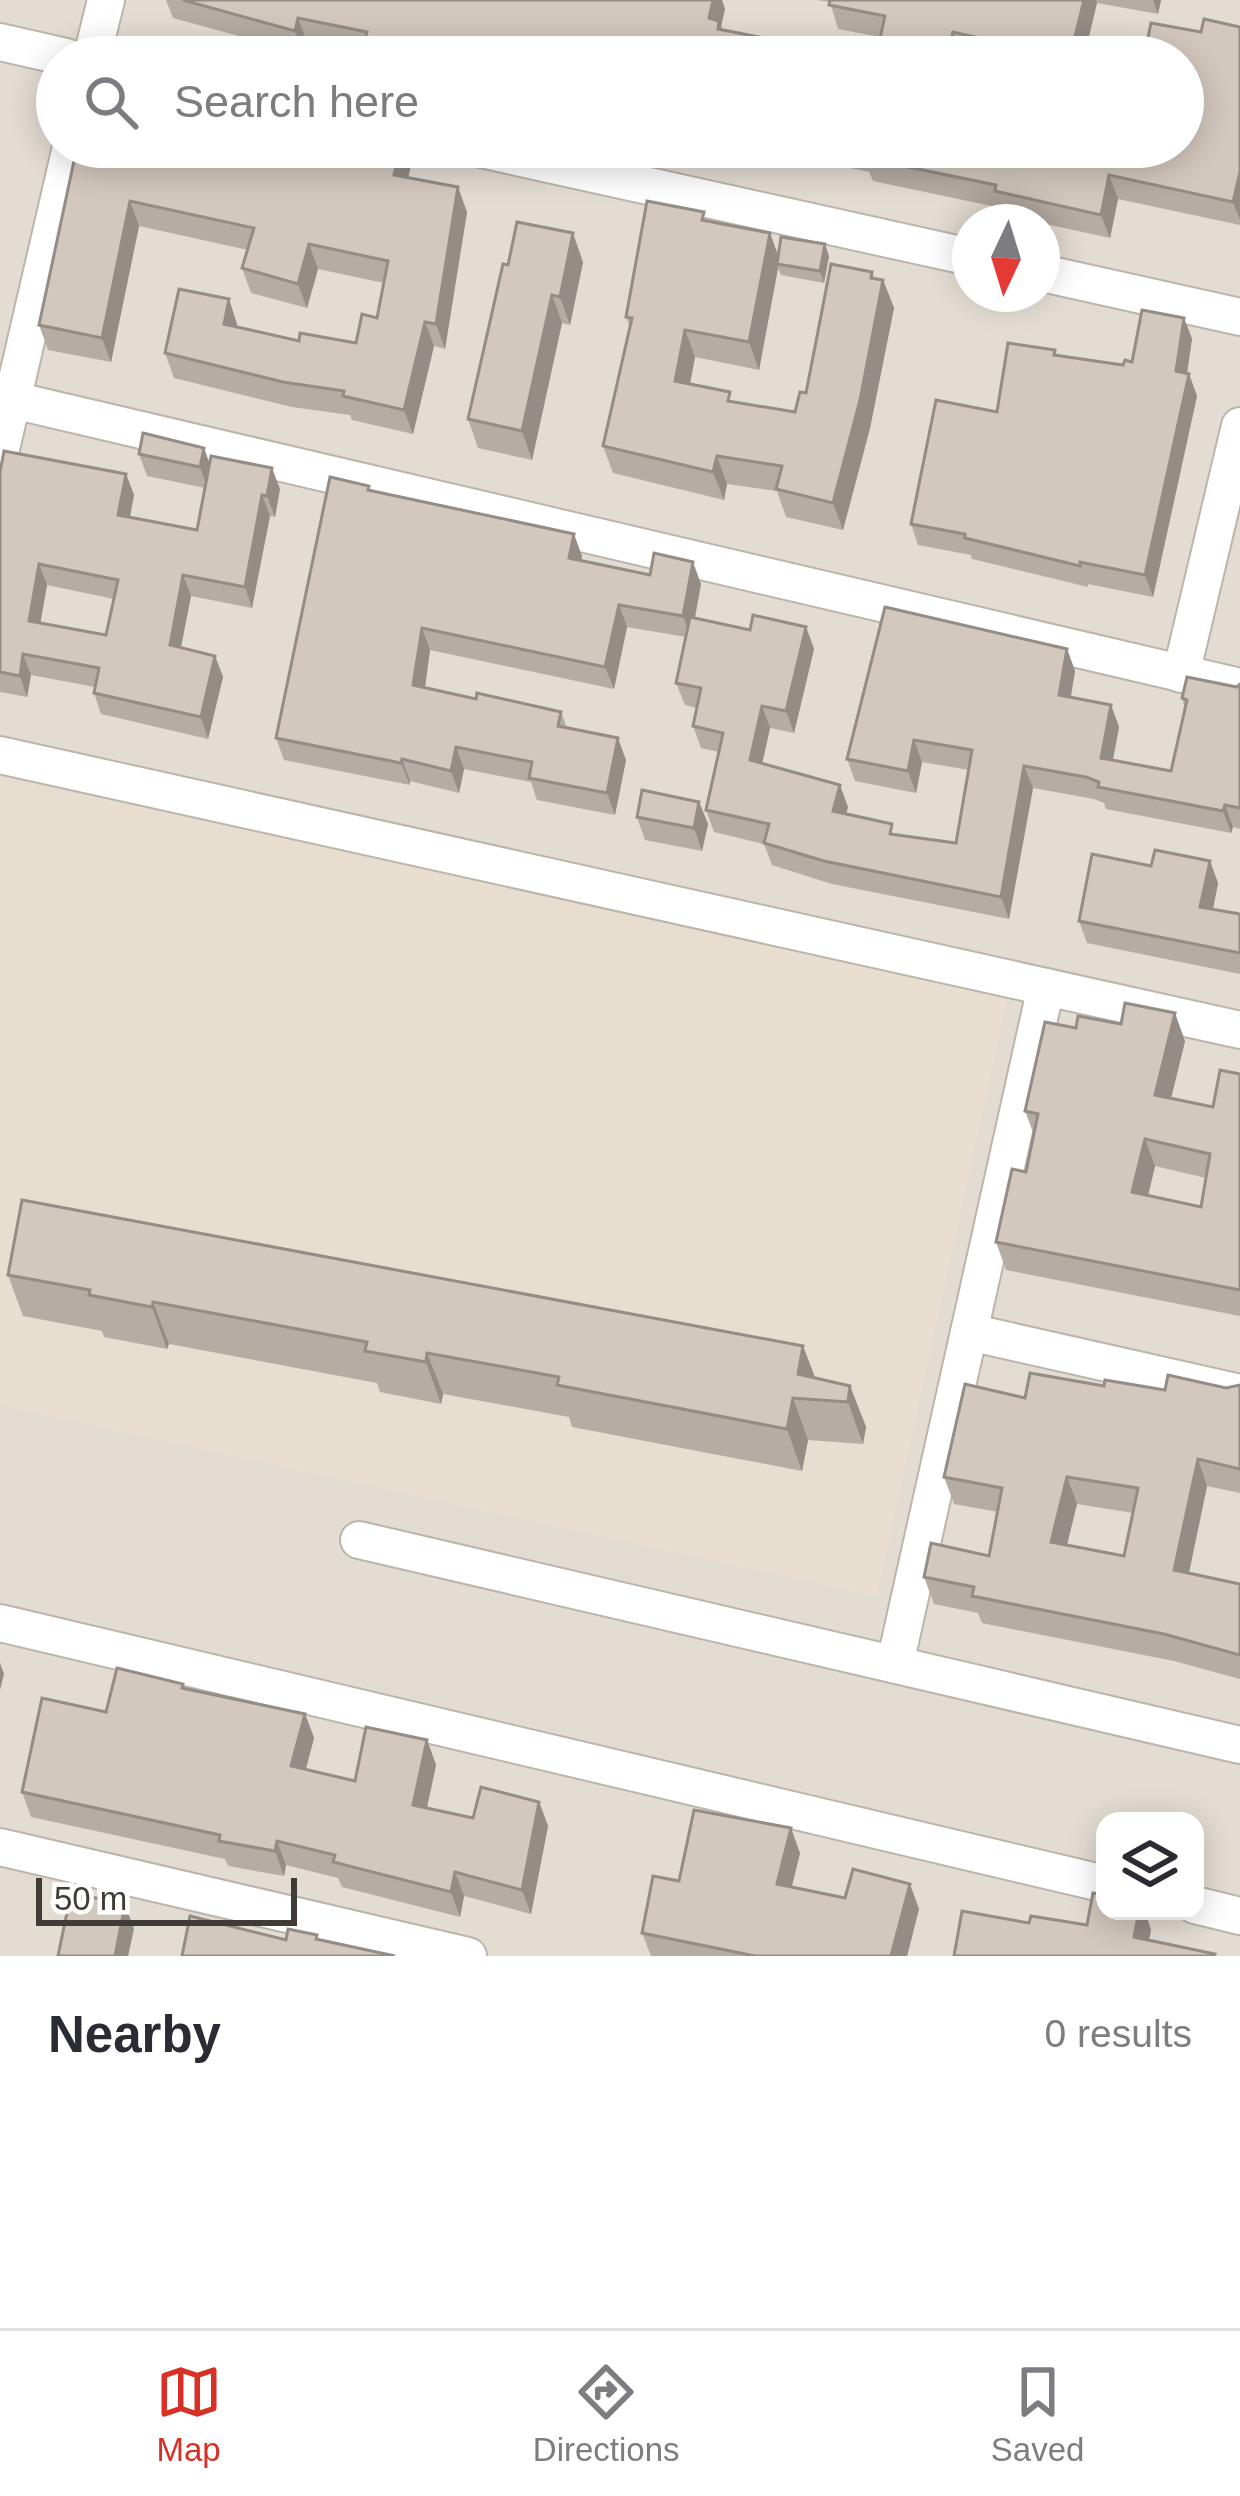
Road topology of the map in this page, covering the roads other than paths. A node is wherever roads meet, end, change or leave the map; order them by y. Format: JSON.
{"nodes":[{"id":1,"x":106,"y":0,"type":"edge"},
{"id":2,"x":97,"y":36,"type":"edge"},
{"id":3,"x":0,"y":42,"type":"edge"},
{"id":4,"x":36,"y":50,"type":"edge"},
{"id":5,"x":66,"y":168,"type":"edge"},
{"id":6,"x":567,"y":168,"type":"edge"},
{"id":7,"x":952,"y":253,"type":"edge"},
{"id":8,"x":1060,"y":278,"type":"edge"},
{"id":9,"x":1240,"y":317,"type":"edge"},
{"id":10,"x":6,"y":398,"type":"edge"},
{"id":11,"x":1240,"y":426,"type":"edge"},
{"id":12,"x":0,"y":453,"type":"edge"},
{"id":13,"x":1181,"y":674,"type":"junction"},
{"id":14,"x":1240,"y":687,"type":"edge"},
{"id":15,"x":0,"y":755,"type":"edge"},
{"id":16,"x":1046,"y":987,"type":"junction"},
{"id":17,"x":1240,"y":1030,"type":"edge"},
{"id":18,"x":968,"y":1332,"type":"junction"},
{"id":19,"x":1240,"y":1393,"type":"edge"},
{"id":20,"x":359,"y":1540,"type":"dead end"},
{"id":21,"x":0,"y":1623,"type":"edge"},
{"id":22,"x":895,"y":1664,"type":"junction"},
{"id":23,"x":1240,"y":1744,"type":"edge"},
{"id":24,"x":0,"y":1847,"type":"edge"},
{"id":25,"x":1096,"y":1882,"type":"edge"},
{"id":26,"x":1204,"y":1907,"type":"edge"},
{"id":27,"x":1240,"y":1916,"type":"edge"},
{"id":28,"x":468,"y":1956,"type":"edge"}],
"edges":[{"from":1,"to":2,"type":"street"},
{"from":3,"to":4,"type":"street"},
{"from":5,"to":10,"type":"street"},
{"from":6,"to":7,"type":"street"},
{"from":8,"to":9,"type":"street"},
{"from":10,"to":12,"type":"street"},
{"from":10,"to":13,"type":"street"},
{"from":11,"to":13,"type":"street"},
{"from":13,"to":14,"type":"street"},
{"from":15,"to":16,"type":"street"},
{"from":16,"to":17,"type":"street"},
{"from":16,"to":18,"type":"street"},
{"from":18,"to":19,"type":"street"},
{"from":18,"to":22,"type":"street"},
{"from":20,"to":22,"type":"street"},
{"from":21,"to":25,"type":"street"},
{"from":22,"to":23,"type":"street"},
{"from":24,"to":28,"type":"street"},
{"from":26,"to":27,"type":"street"}]}
